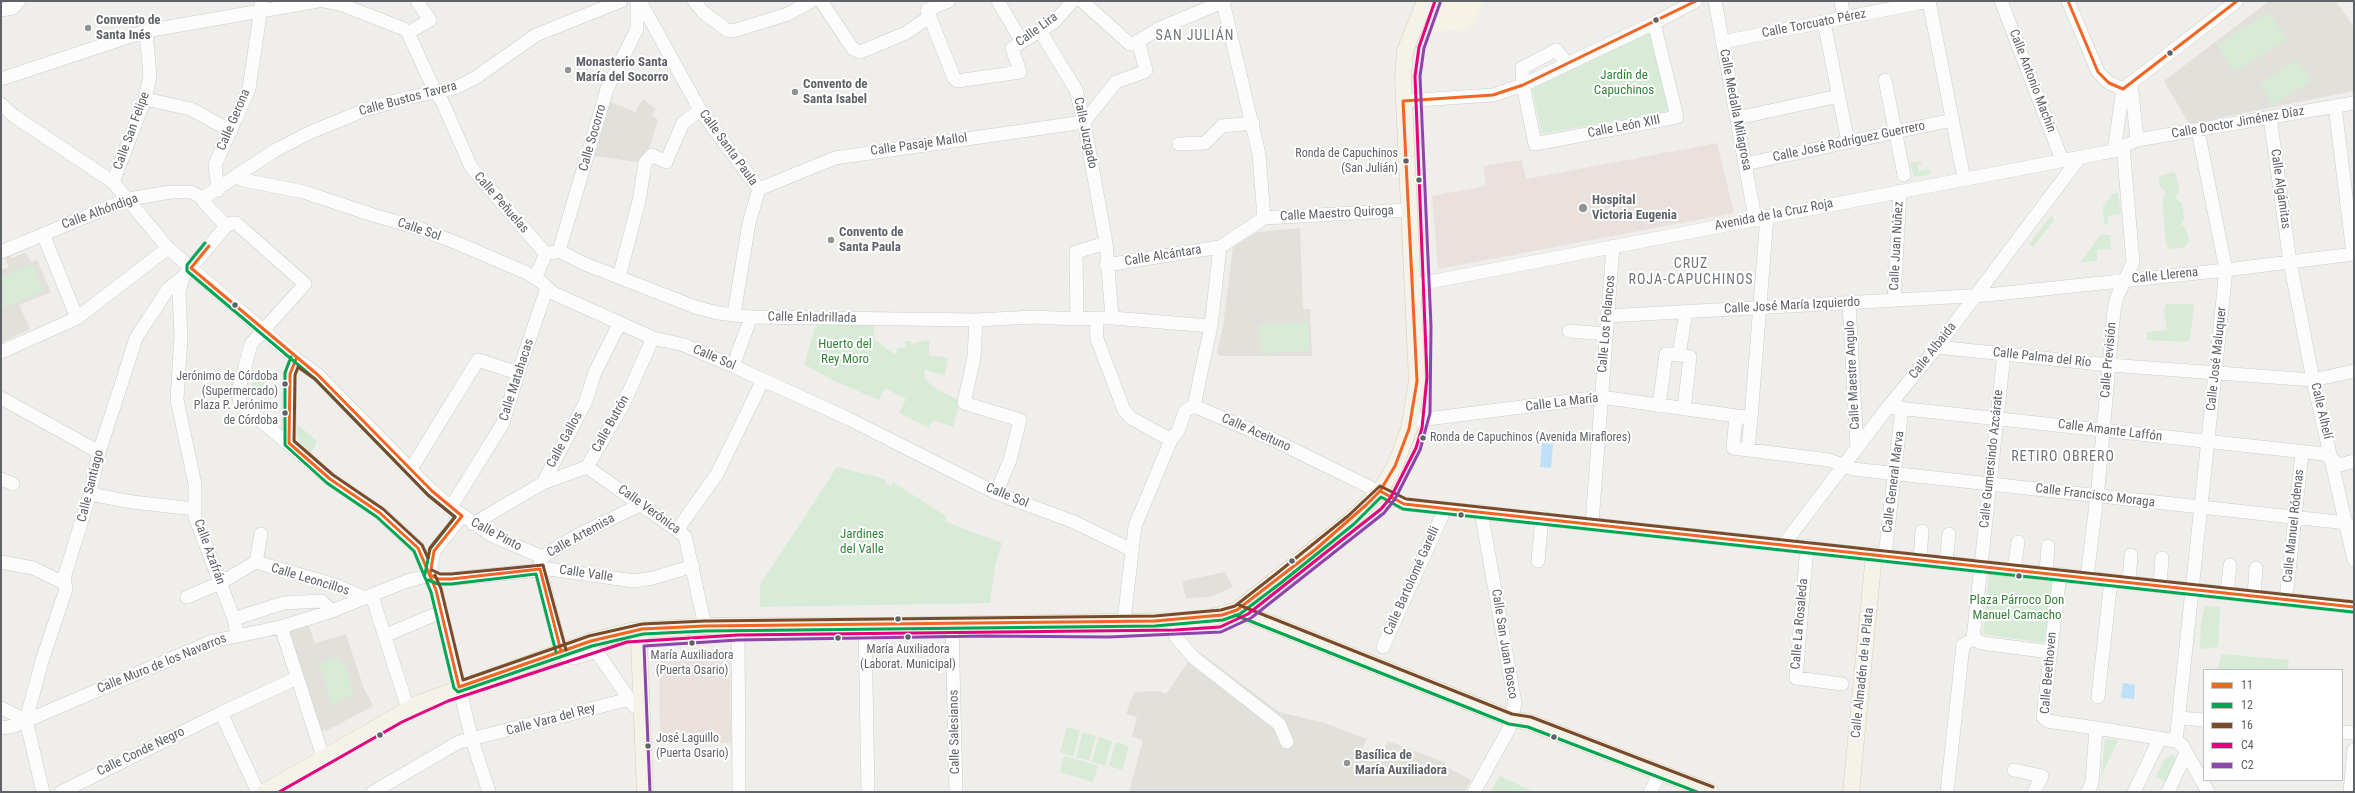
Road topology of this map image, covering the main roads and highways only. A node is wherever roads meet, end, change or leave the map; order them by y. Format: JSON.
{"nodes":[{"id":1,"x":1421,"y":2,"type":"edge"},
{"id":2,"x":1880,"y":554,"type":"road end"},
{"id":3,"x":1242,"y":612,"type":"junction"},
{"id":4,"x":640,"y":635,"type":"junction"},
{"id":5,"x":283,"y":787,"type":"edge"},
{"id":6,"x":264,"y":792,"type":"edge"},
{"id":7,"x":645,"y":792,"type":"edge"},
{"id":8,"x":1711,"y":792,"type":"edge"},
{"id":9,"x":1851,"y":792,"type":"edge"}],
"edges":[{"from":1,"to":3,"type":"main road"},
{"from":2,"to":9,"type":"main road","name":"Calle Almadén de la Plata"},
{"from":3,"to":4,"type":"main road"},
{"from":3,"to":8,"type":"main road"},
{"from":4,"to":5,"type":"main road"},
{"from":4,"to":7,"type":"main road"},
{"from":5,"to":6,"type":"main road"}]}
